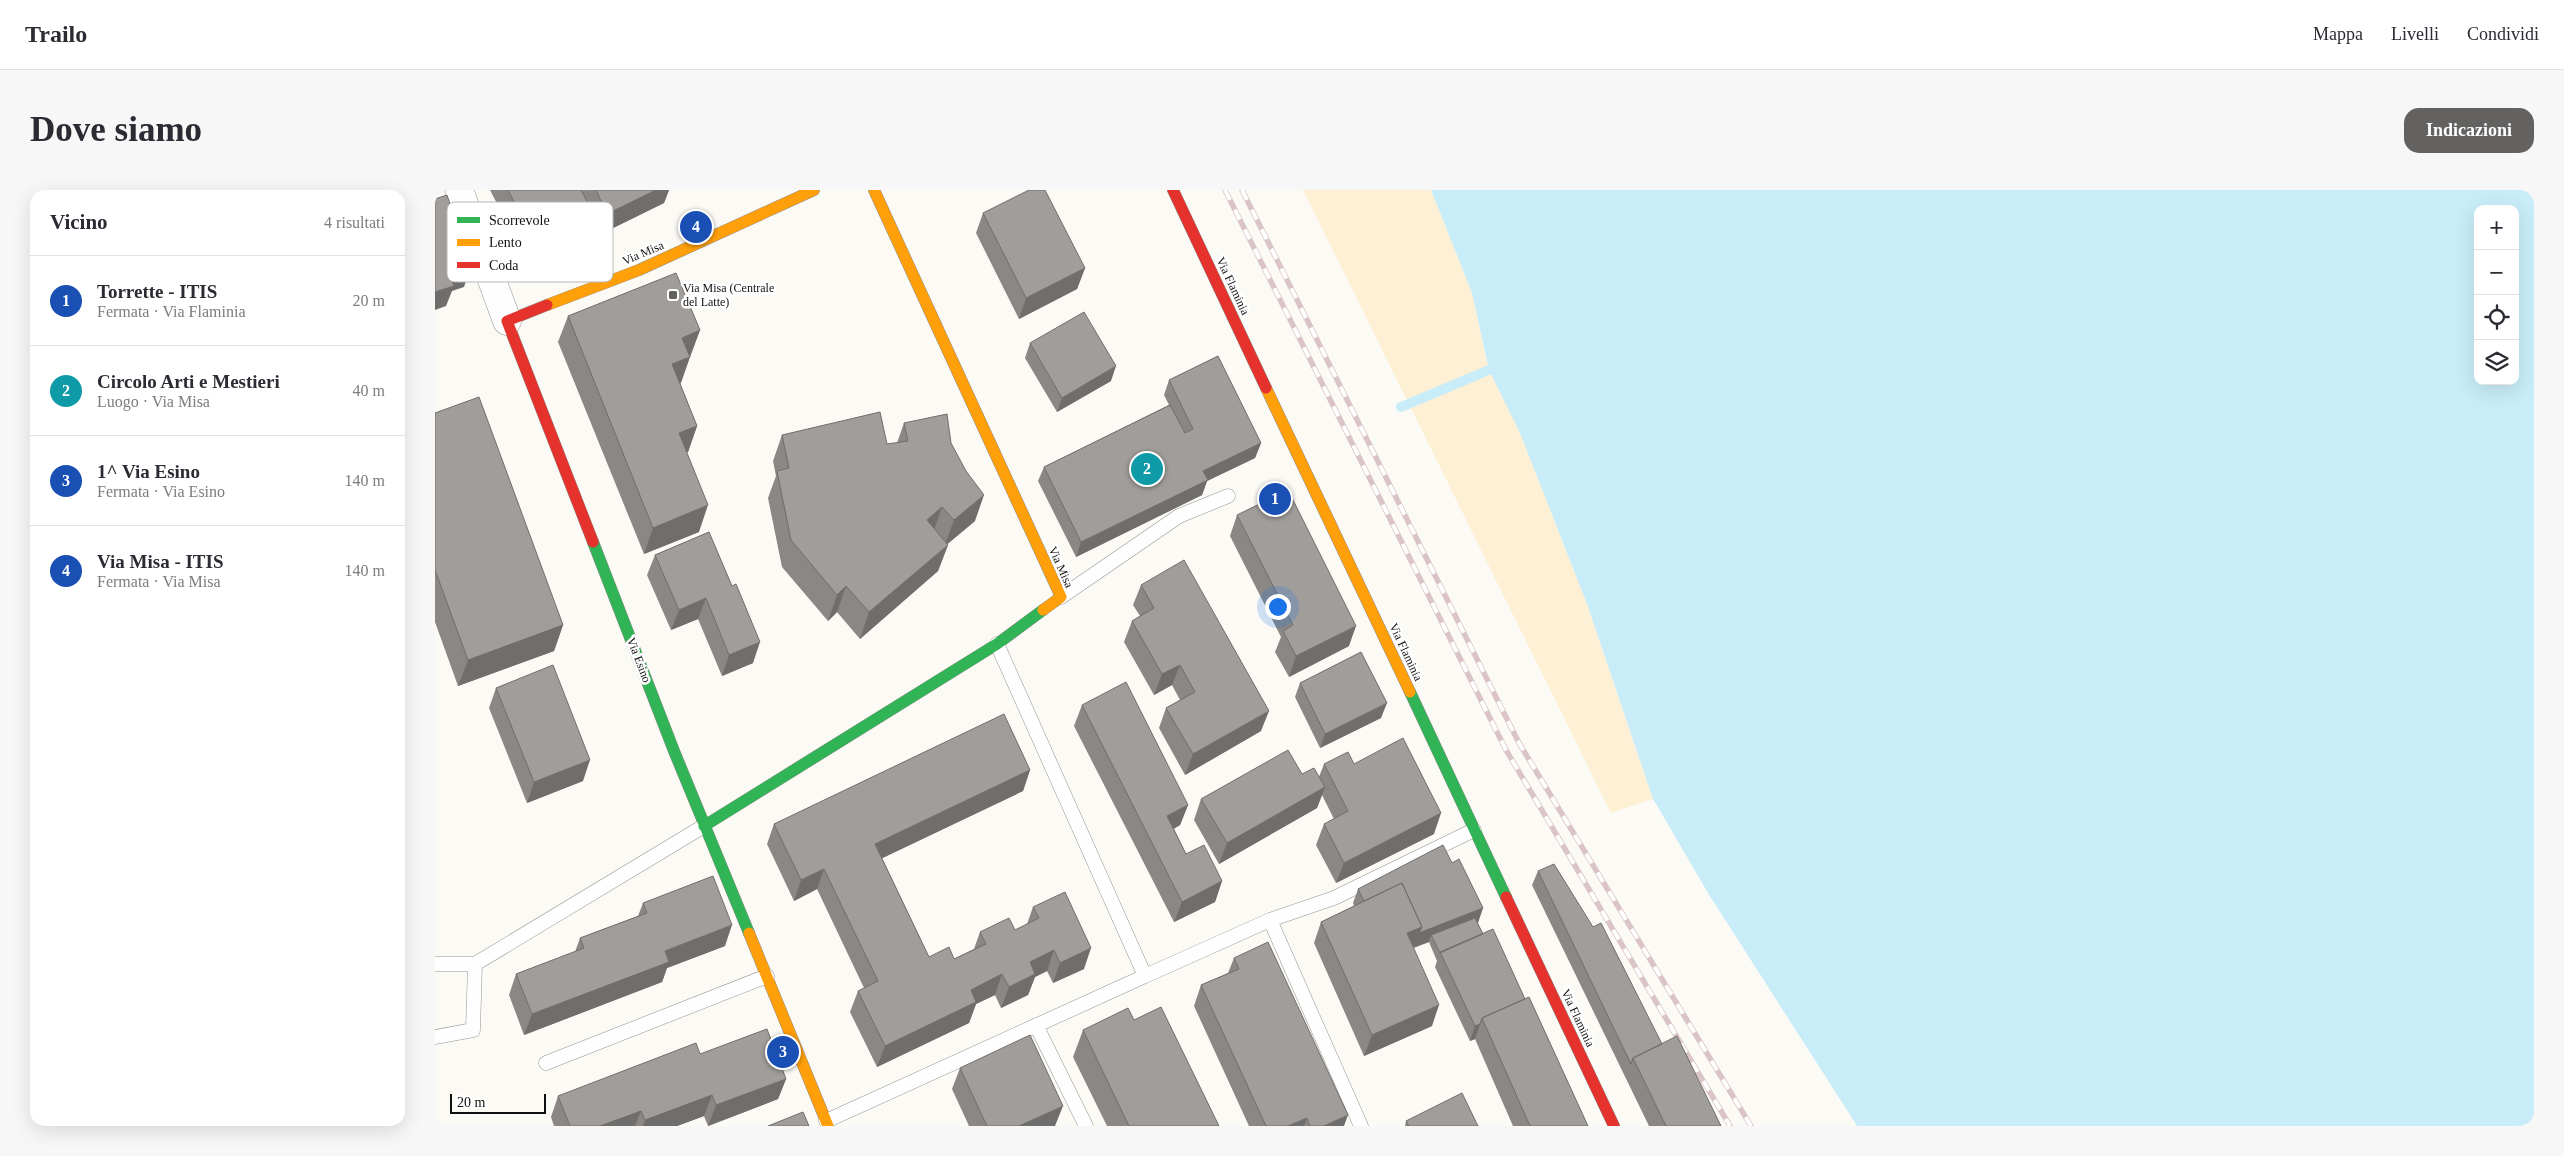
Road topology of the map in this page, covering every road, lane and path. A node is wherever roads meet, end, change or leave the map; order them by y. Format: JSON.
{"nodes":[{"id":1,"x":459,"y":190,"type":"edge"},
{"id":2,"x":814,"y":190,"type":"edge"},
{"id":3,"x":874,"y":190,"type":"edge"},
{"id":4,"x":1173,"y":190,"type":"edge"},
{"id":5,"x":463,"y":202,"type":"edge"},
{"id":6,"x":613,"y":280,"type":"edge"},
{"id":7,"x":493,"y":282,"type":"edge"},
{"id":8,"x":608,"y":282,"type":"edge"},
{"id":9,"x":507,"y":321,"type":"junction"},
{"id":10,"x":1228,"y":496,"type":"dead end"},
{"id":11,"x":1061,"y":597,"type":"junction"},
{"id":12,"x":997,"y":644,"type":"junction"},
{"id":13,"x":704,"y":826,"type":"junction"},
{"id":14,"x":1474,"y":830,"type":"junction"},
{"id":15,"x":1270,"y":920,"type":"junction"},
{"id":16,"x":435,"y":964,"type":"edge"},
{"id":17,"x":475,"y":964,"type":"junction"},
{"id":18,"x":767,"y":976,"type":"junction"},
{"id":19,"x":1145,"y":976,"type":"junction"},
{"id":20,"x":1036,"y":1025,"type":"junction"},
{"id":21,"x":435,"y":1036,"type":"edge"},
{"id":22,"x":546,"y":1063,"type":"dead end"},
{"id":23,"x":827,"y":1123,"type":"edge"},
{"id":24,"x":1086,"y":1126,"type":"edge"},
{"id":25,"x":1361,"y":1126,"type":"edge"},
{"id":26,"x":1614,"y":1126,"type":"edge"}],
"edges":[{"from":1,"to":5,"type":"street","name":"Via Esino"},
{"from":2,"to":6,"type":"street","name":"Via Misa"},
{"from":3,"to":11,"type":"street","name":"Via Misa"},
{"from":4,"to":14,"type":"street","name":"Via Flaminia"},
{"from":7,"to":9,"type":"street","name":"Via Esino"},
{"from":8,"to":9,"type":"street","name":"Via Misa"},
{"from":9,"to":13,"type":"street","name":"Via Esino"},
{"from":10,"to":11,"type":"lane"},
{"from":11,"to":12,"type":"street","name":"Via Misa"},
{"from":12,"to":13,"type":"street","name":"Via Misa"},
{"from":12,"to":19,"type":"lane"},
{"from":13,"to":17,"type":"lane"},
{"from":13,"to":18,"type":"street","name":"Via Esino"},
{"from":14,"to":15,"type":"lane"},
{"from":14,"to":26,"type":"street","name":"Via Flaminia"},
{"from":15,"to":19,"type":"lane"},
{"from":15,"to":25,"type":"lane"},
{"from":16,"to":17,"type":"lane"},
{"from":17,"to":21,"type":"lane"},
{"from":18,"to":22,"type":"lane"},
{"from":18,"to":23,"type":"street","name":"Via Esino"},
{"from":19,"to":20,"type":"lane"},
{"from":20,"to":23,"type":"lane"},
{"from":20,"to":24,"type":"lane"}]}
